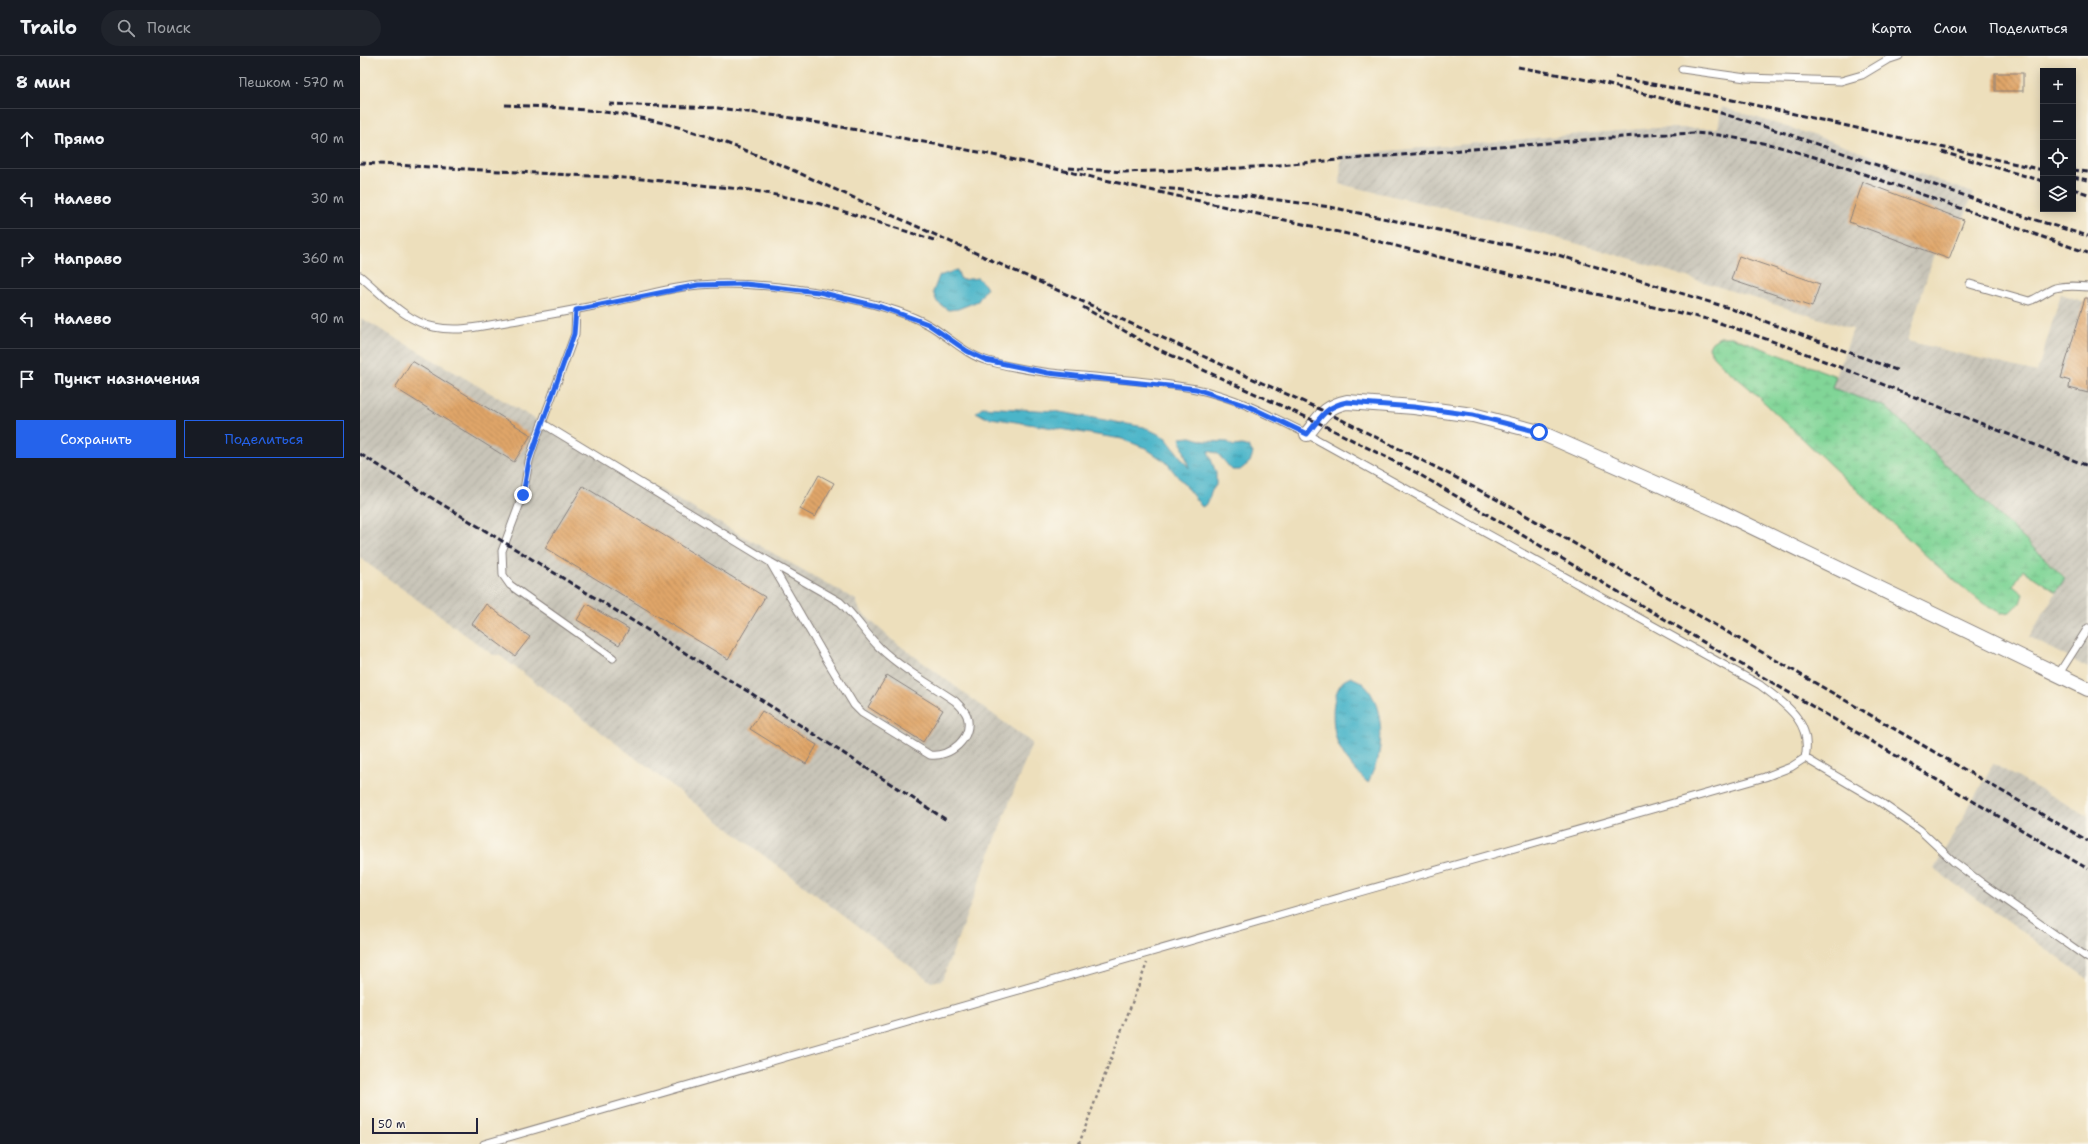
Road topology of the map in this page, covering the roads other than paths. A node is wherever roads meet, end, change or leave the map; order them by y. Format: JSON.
{"nodes":[{"id":1,"x":1899,"y":56,"type":"edge"},
{"id":2,"x":1682,"y":69,"type":"dead end"},
{"id":3,"x":360,"y":276,"type":"edge"},
{"id":4,"x":1970,"y":284,"type":"dead end"},
{"id":5,"x":2088,"y":288,"type":"edge"},
{"id":6,"x":576,"y":310,"type":"junction"},
{"id":7,"x":542,"y":423,"type":"junction"},
{"id":8,"x":1307,"y":434,"type":"junction"},
{"id":9,"x":770,"y":562,"type":"junction"},
{"id":10,"x":2088,"y":628,"type":"edge"},
{"id":11,"x":613,"y":658,"type":"dead end"},
{"id":12,"x":2058,"y":675,"type":"junction"},
{"id":13,"x":2088,"y":689,"type":"edge"},
{"id":14,"x":1805,"y":758,"type":"junction"},
{"id":15,"x":2088,"y":958,"type":"edge"},
{"id":16,"x":484,"y":1144,"type":"edge"}],
"edges":[{"from":1,"to":2,"type":"lane"},
{"from":3,"to":6,"type":"lane"},
{"from":4,"to":5,"type":"lane"},
{"from":6,"to":7,"type":"lane"},
{"from":6,"to":8,"type":"lane"},
{"from":7,"to":9,"type":"lane"},
{"from":7,"to":11,"type":"lane"},
{"from":8,"to":12,"type":"street"},
{"from":8,"to":14,"type":"lane"},
{"from":9,"to":9,"type":"lane"},
{"from":10,"to":12,"type":"lane"},
{"from":12,"to":13,"type":"street"},
{"from":14,"to":15,"type":"lane"},
{"from":14,"to":16,"type":"lane"}]}
